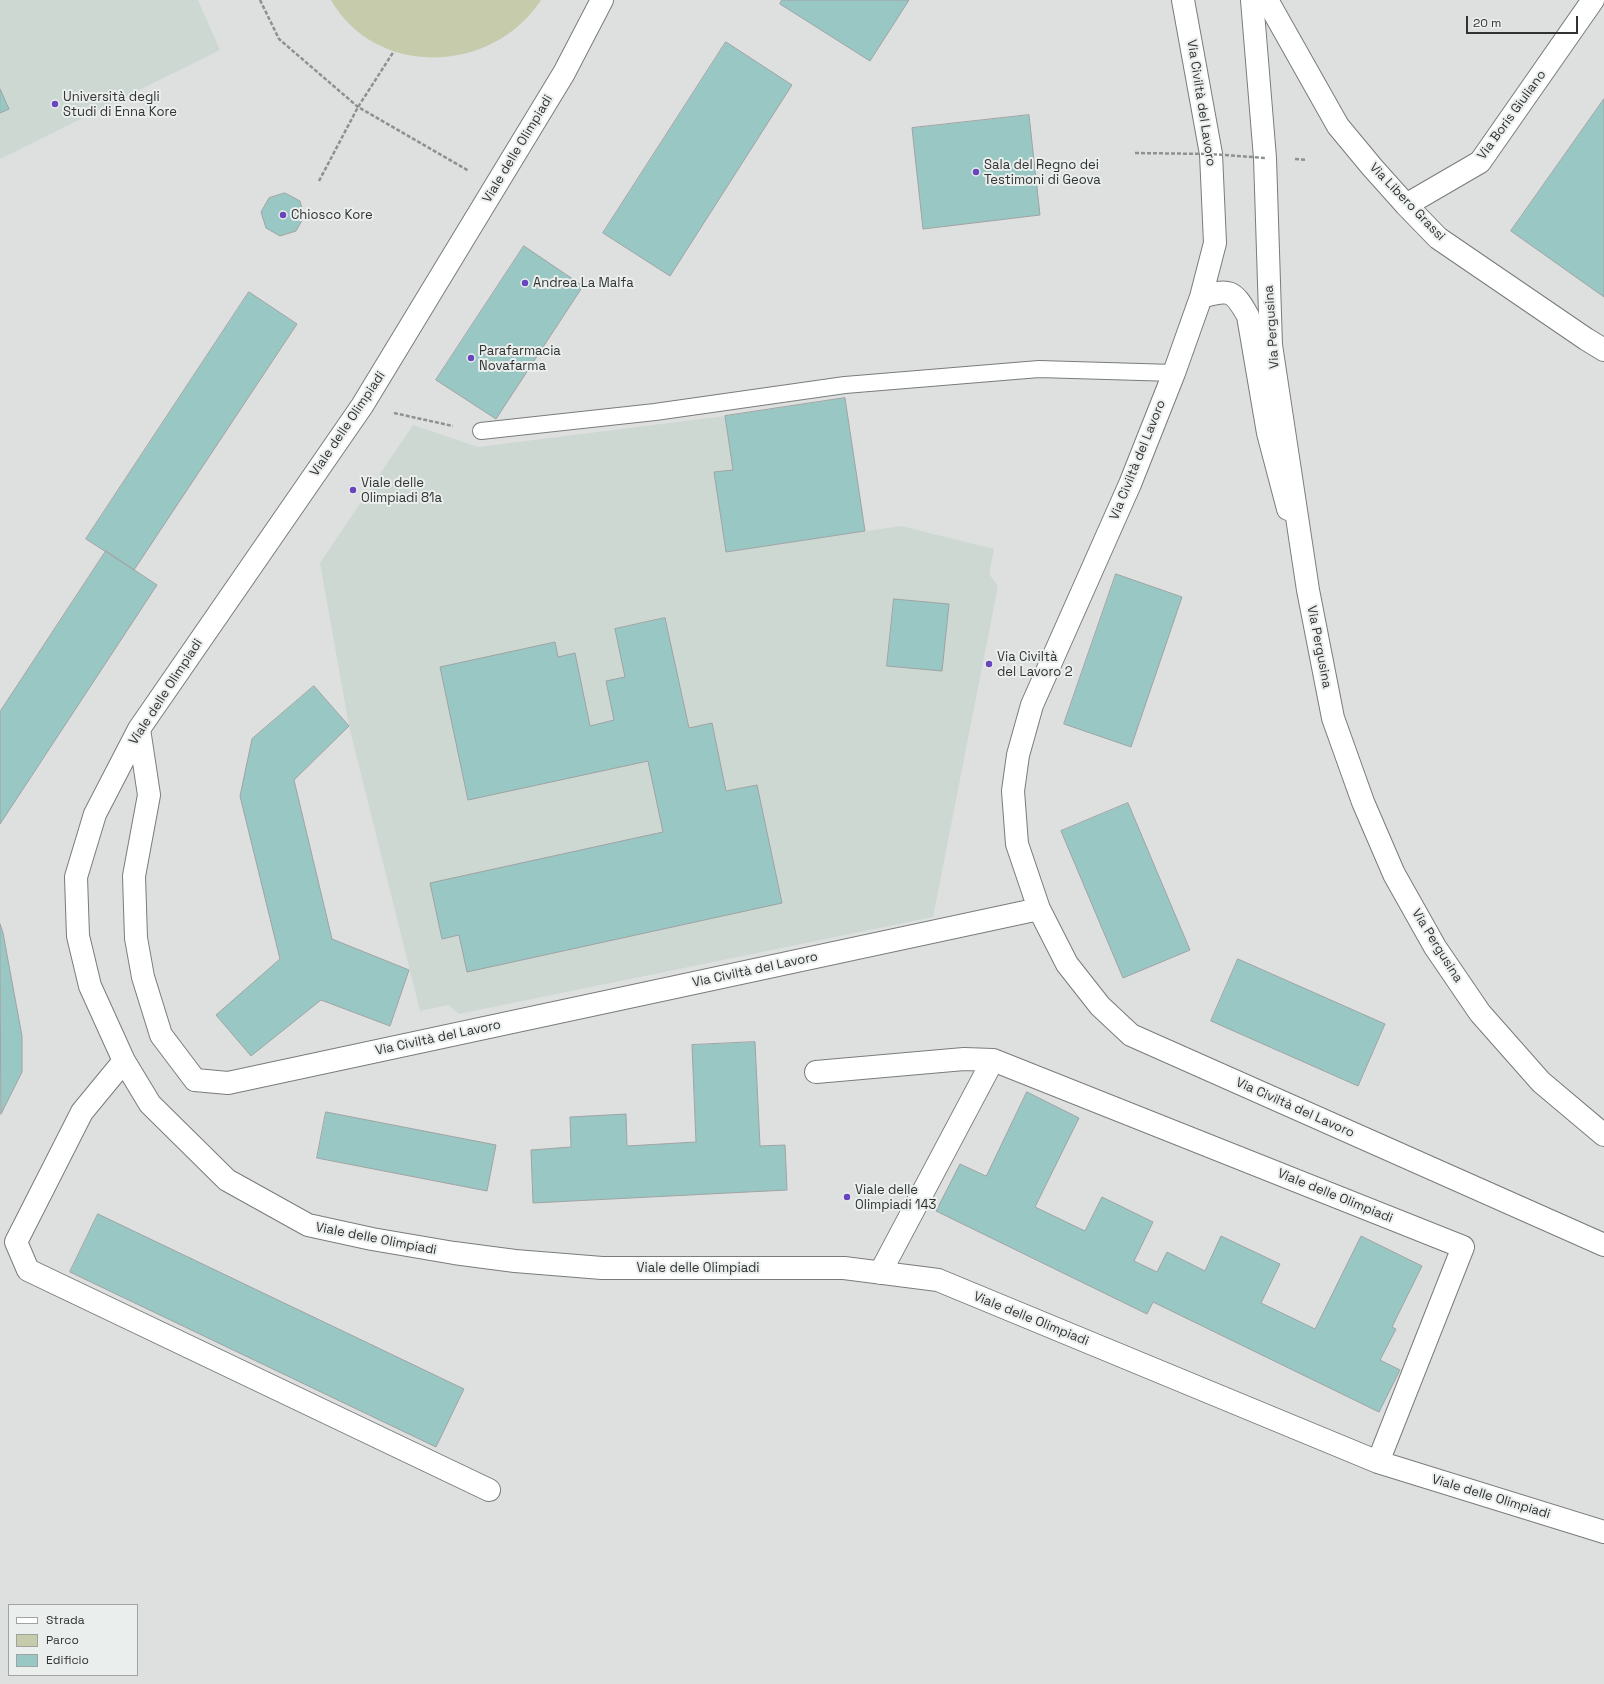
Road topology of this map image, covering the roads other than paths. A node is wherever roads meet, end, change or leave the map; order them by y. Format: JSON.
{"nodes":[{"id":1,"x":602,"y":0,"type":"edge"},
{"id":2,"x":1183,"y":0,"type":"edge"},
{"id":3,"x":1252,"y":0,"type":"edge"},
{"id":4,"x":1266,"y":0,"type":"edge"},
{"id":5,"x":1593,"y":0,"type":"edge"},
{"id":6,"x":1257,"y":74,"type":"junction"},
{"id":7,"x":1406,"y":205,"type":"junction"},
{"id":8,"x":1201,"y":297,"type":"junction"},
{"id":9,"x":1604,"y":350,"type":"edge"},
{"id":10,"x":1174,"y":373,"type":"junction"},
{"id":11,"x":480,"y":432,"type":"road end"},
{"id":12,"x":1308,"y":590,"type":"junction"},
{"id":13,"x":139,"y":729,"type":"junction"},
{"id":14,"x":1039,"y":909,"type":"junction"},
{"id":15,"x":993,"y":1060,"type":"junction"},
{"id":16,"x":124,"y":1061,"type":"junction"},
{"id":17,"x":816,"y":1072,"type":"dead end"},
{"id":18,"x":1604,"y":1135,"type":"edge"},
{"id":19,"x":1604,"y":1246,"type":"edge"},
{"id":20,"x":880,"y":1273,"type":"junction"},
{"id":21,"x":1378,"y":1462,"type":"junction"},
{"id":22,"x":489,"y":1490,"type":"dead end"},
{"id":23,"x":1604,"y":1532,"type":"edge"}],
"edges":[{"from":1,"to":13,"type":"street","name":"Viale delle Olimpiadi"},
{"from":2,"to":8,"type":"street","name":"Via Civiltà del Lavoro"},
{"from":3,"to":6,"type":"street"},
{"from":4,"to":6,"type":"street"},
{"from":4,"to":7,"type":"street","name":"Via Libero Grassi"},
{"from":5,"to":7,"type":"street","name":"Via Boris Giuliano"},
{"from":6,"to":12,"type":"street","name":"Via Pergusina"},
{"from":7,"to":9,"type":"street","name":"Via Libero Grassi"},
{"from":8,"to":10,"type":"street","name":"Via Civiltà del Lavoro"},
{"from":8,"to":12,"type":"street"},
{"from":10,"to":11,"type":"lane"},
{"from":10,"to":14,"type":"street","name":"Via Civiltà del Lavoro"},
{"from":12,"to":18,"type":"street","name":"Via Pergusina"},
{"from":13,"to":14,"type":"street","name":"Via Civiltà del Lavoro"},
{"from":13,"to":16,"type":"street","name":"Viale delle Olimpiadi"},
{"from":14,"to":19,"type":"street","name":"Via Civiltà del Lavoro"},
{"from":15,"to":17,"type":"street","name":"Viale delle Olimpiadi"},
{"from":15,"to":20,"type":"street"},
{"from":15,"to":21,"type":"street","name":"Viale delle Olimpiadi"},
{"from":16,"to":20,"type":"street","name":"Viale delle Olimpiadi"},
{"from":16,"to":22,"type":"street"},
{"from":20,"to":21,"type":"street","name":"Viale delle Olimpiadi"},
{"from":21,"to":23,"type":"street","name":"Viale delle Olimpiadi"}]}
